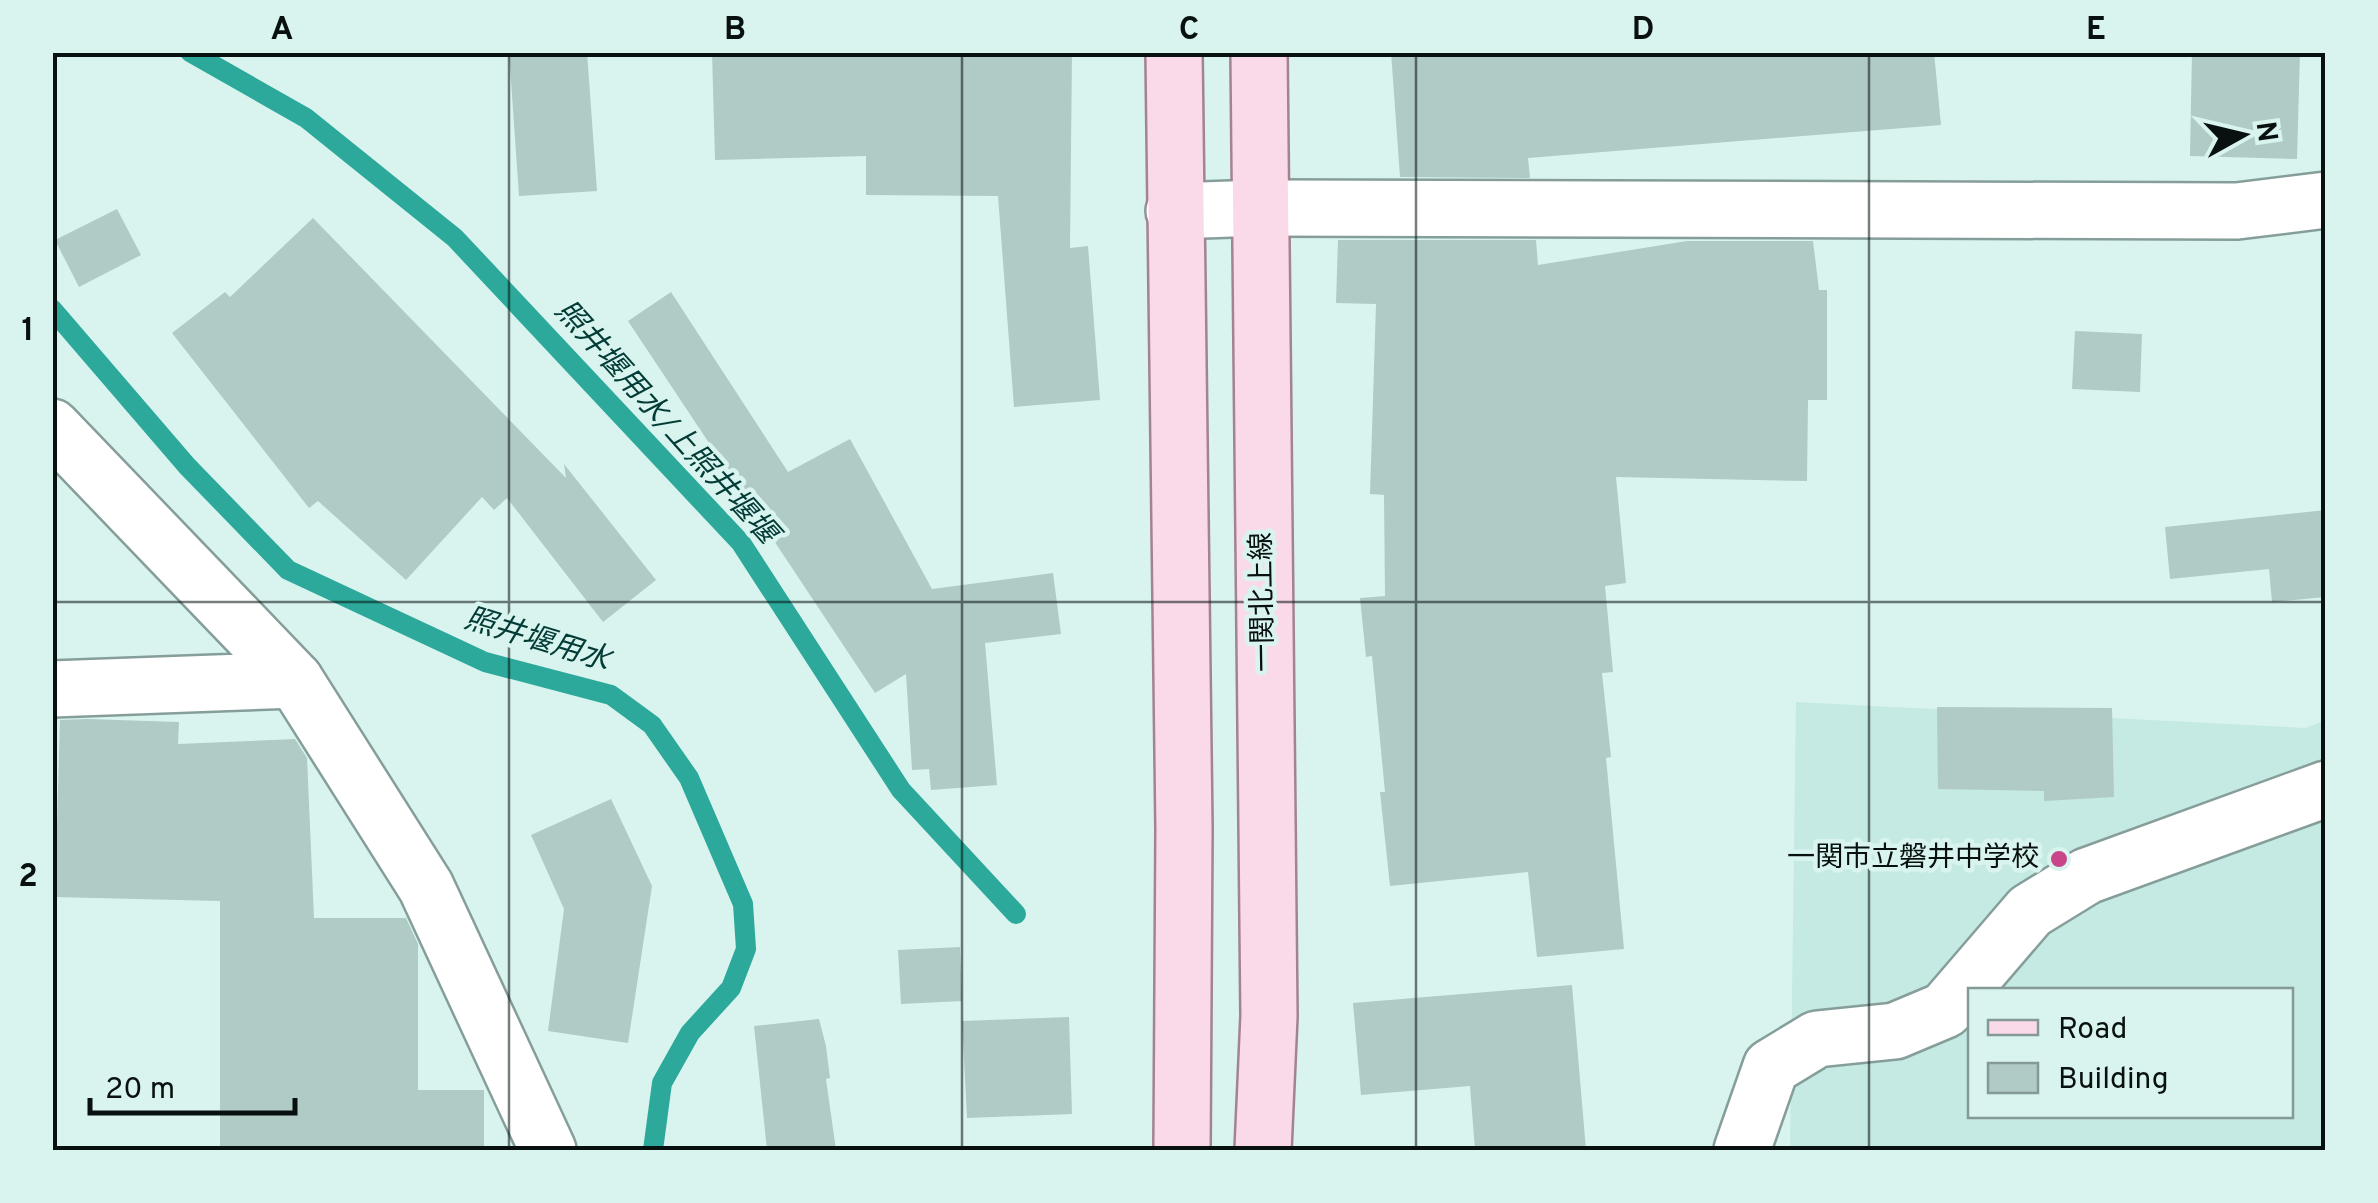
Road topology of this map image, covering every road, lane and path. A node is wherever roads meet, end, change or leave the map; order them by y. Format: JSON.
{"nodes":[{"id":1,"x":1174,"y":52,"type":"edge"},
{"id":2,"x":1259,"y":52,"type":"edge"},
{"id":3,"x":2326,"y":200,"type":"edge"},
{"id":4,"x":1260,"y":208,"type":"junction"},
{"id":5,"x":1174,"y":211,"type":"junction"},
{"id":6,"x":52,"y":427,"type":"edge"},
{"id":7,"x":295,"y":680,"type":"junction"},
{"id":8,"x":52,"y":689,"type":"edge"},
{"id":9,"x":2326,"y":789,"type":"edge"},
{"id":10,"x":548,"y":1150,"type":"edge"},
{"id":11,"x":1182,"y":1150,"type":"edge"},
{"id":12,"x":1263,"y":1150,"type":"edge"},
{"id":13,"x":1742,"y":1150,"type":"edge"}],
"edges":[{"from":1,"to":5,"type":"main road"},
{"from":2,"to":4,"type":"main road","name":"一関北上線"},
{"from":3,"to":4,"type":"street"},
{"from":4,"to":5,"type":"street"},
{"from":4,"to":12,"type":"main road","name":"一関北上線"},
{"from":5,"to":11,"type":"main road"},
{"from":6,"to":7,"type":"street"},
{"from":7,"to":8,"type":"street"},
{"from":7,"to":10,"type":"street"},
{"from":9,"to":13,"type":"street"}]}
